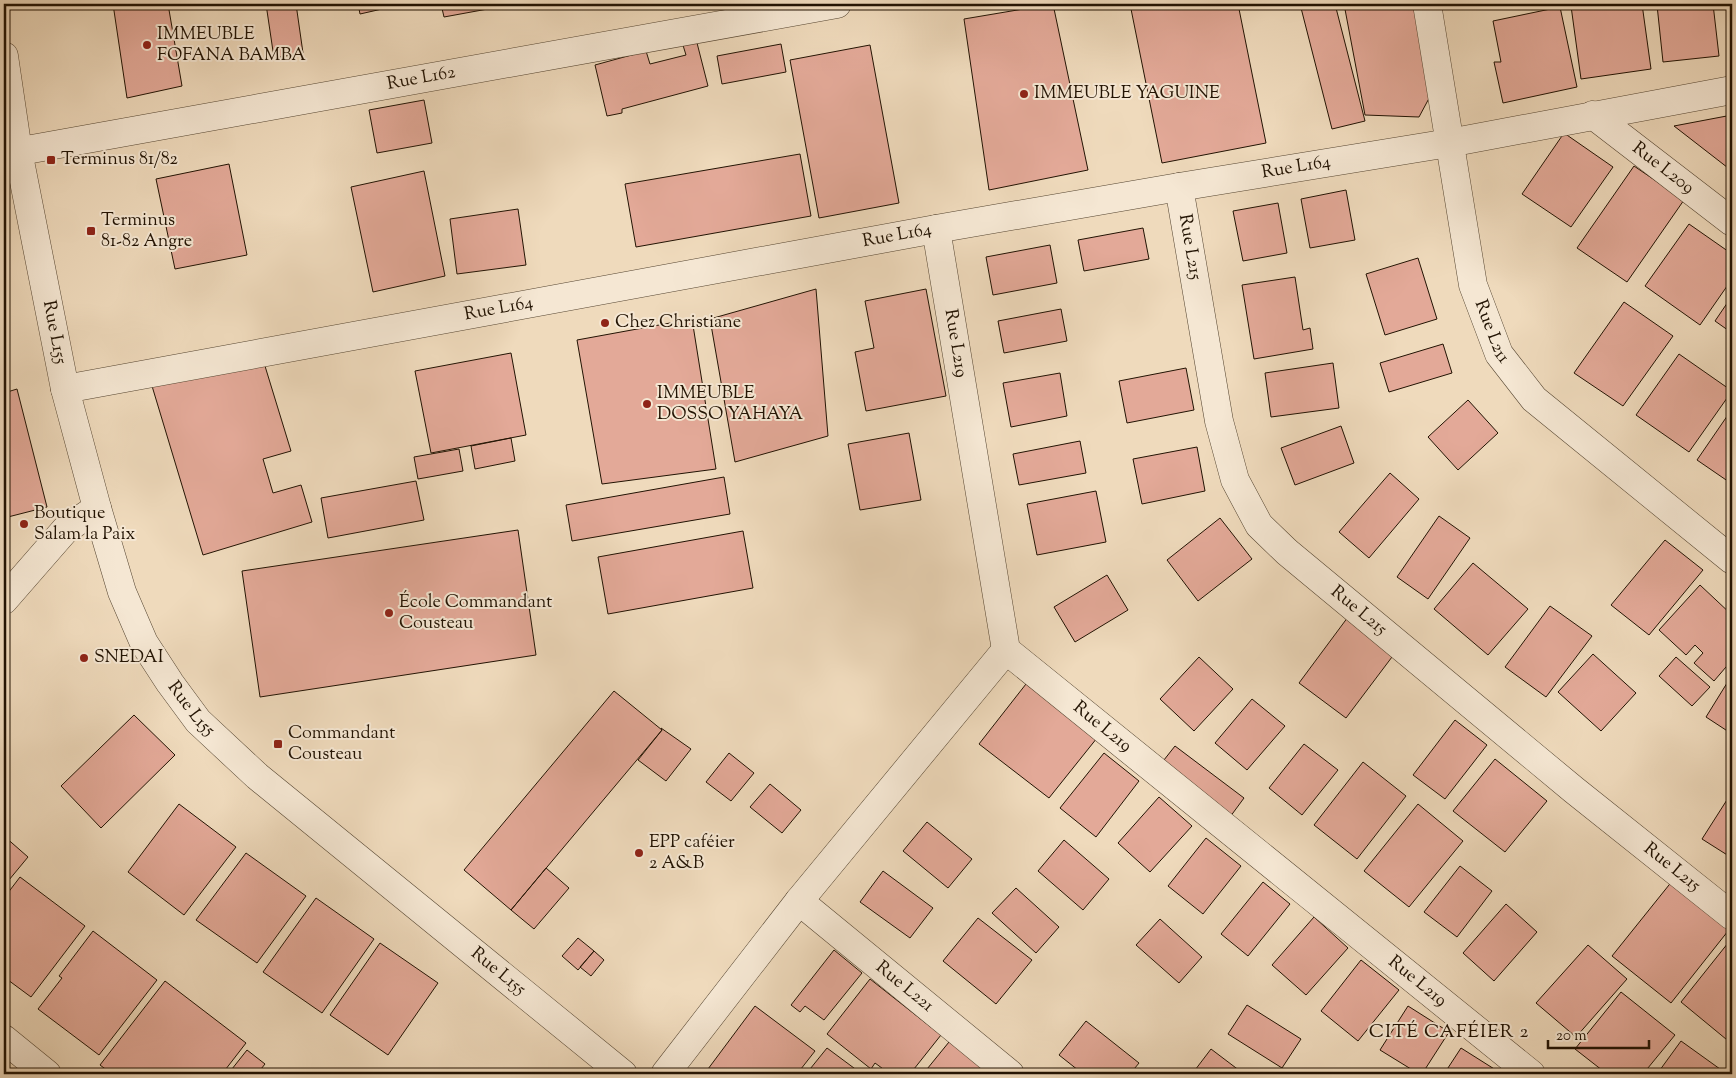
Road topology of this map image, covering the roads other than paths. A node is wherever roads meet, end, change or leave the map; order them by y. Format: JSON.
{"nodes":[{"id":1,"x":837,"y":4,"type":"edge"},
{"id":2,"x":1427,"y":4,"type":"edge"},
{"id":3,"x":4,"y":56,"type":"edge"},
{"id":4,"x":1732,"y":90,"type":"edge"},
{"id":5,"x":1593,"y":115,"type":"junction"},
{"id":6,"x":1449,"y":144,"type":"junction"},
{"id":7,"x":11,"y":152,"type":"edge"},
{"id":8,"x":1179,"y":187,"type":"junction"},
{"id":9,"x":1732,"y":222,"type":"edge"},
{"id":10,"x":936,"y":228,"type":"junction"},
{"id":11,"x":65,"y":389,"type":"junction"},
{"id":12,"x":97,"y":508,"type":"junction"},
{"id":13,"x":1732,"y":560,"type":"edge"},
{"id":14,"x":4,"y":600,"type":"edge"},
{"id":15,"x":1006,"y":650,"type":"junction"},
{"id":16,"x":799,"y":900,"type":"junction"},
{"id":17,"x":1732,"y":916,"type":"edge"},
{"id":18,"x":7,"y":1049,"type":"edge"},
{"id":19,"x":48,"y":1074,"type":"edge"},
{"id":20,"x":623,"y":1074,"type":"edge"},
{"id":21,"x":664,"y":1074,"type":"edge"},
{"id":22,"x":1010,"y":1074,"type":"edge"},
{"id":23,"x":1531,"y":1074,"type":"edge"}],
"edges":[{"from":1,"to":7,"type":"street","name":"Rue L162"},
{"from":2,"to":6,"type":"street","name":"Rue L211"},
{"from":3,"to":7,"type":"street","name":"Rue L155"},
{"from":4,"to":5,"type":"street","name":"Rue L164"},
{"from":5,"to":6,"type":"street","name":"Rue L164"},
{"from":5,"to":9,"type":"street","name":"Rue L209"},
{"from":6,"to":8,"type":"street","name":"Rue L164"},
{"from":6,"to":13,"type":"street","name":"Rue L211"},
{"from":7,"to":11,"type":"street","name":"Rue L155"},
{"from":8,"to":10,"type":"street","name":"Rue L164"},
{"from":8,"to":17,"type":"street","name":"Rue L215"},
{"from":10,"to":11,"type":"street","name":"Rue L164"},
{"from":10,"to":15,"type":"street","name":"Rue L219"},
{"from":11,"to":12,"type":"street","name":"Rue L155"},
{"from":12,"to":14,"type":"street"},
{"from":12,"to":20,"type":"street","name":"Rue L155"},
{"from":15,"to":16,"type":"street"},
{"from":15,"to":23,"type":"street","name":"Rue L219"},
{"from":16,"to":21,"type":"street"},
{"from":16,"to":22,"type":"street","name":"Rue L221"},
{"from":18,"to":19,"type":"street"}]}
